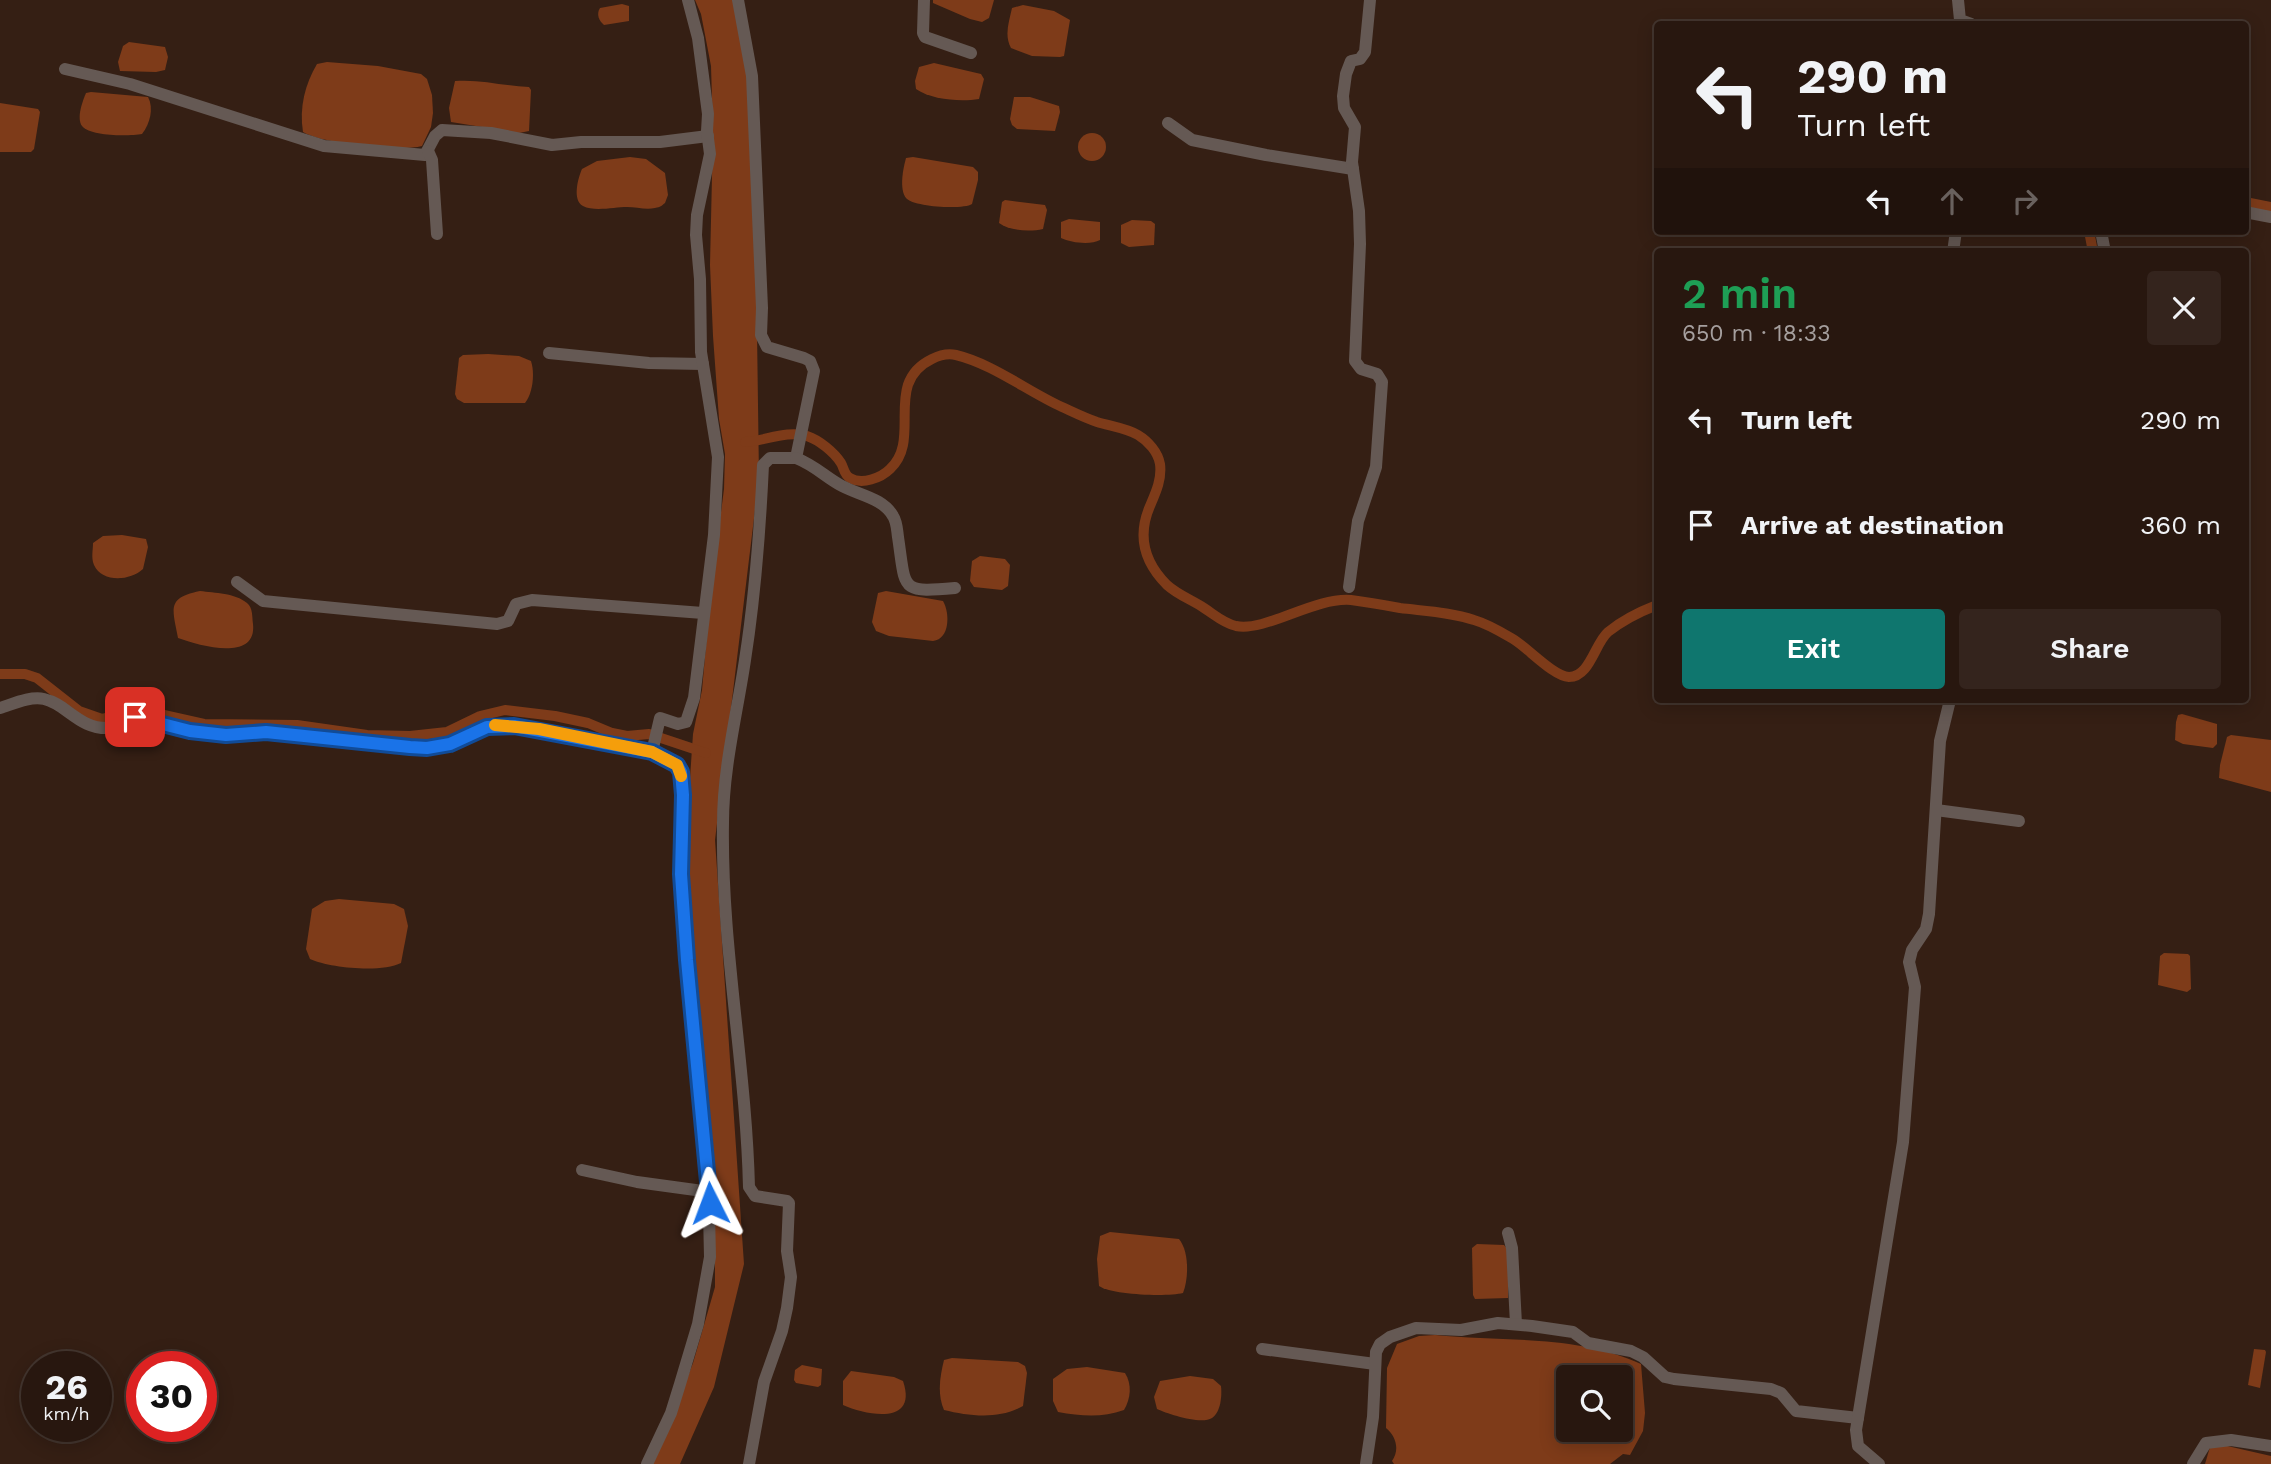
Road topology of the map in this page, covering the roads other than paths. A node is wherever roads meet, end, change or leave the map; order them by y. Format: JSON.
{"nodes":[{"id":1,"x":688,"y":0,"type":"edge"},
{"id":2,"x":738,"y":0,"type":"edge"},
{"id":3,"x":924,"y":0,"type":"edge"},
{"id":4,"x":1370,"y":0,"type":"edge"},
{"id":5,"x":1958,"y":0,"type":"edge"},
{"id":6,"x":1963,"y":21,"type":"edge"},
{"id":7,"x":971,"y":53,"type":"dead end"},
{"id":8,"x":65,"y":69,"type":"dead end"},
{"id":9,"x":1167,"y":123,"type":"dead end"},
{"id":10,"x":708,"y":136,"type":"junction"},
{"id":11,"x":428,"y":151,"type":"junction"},
{"id":12,"x":1353,"y":169,"type":"junction"},
{"id":13,"x":2249,"y":213,"type":"edge"},
{"id":14,"x":2271,"y":217,"type":"edge"},
{"id":15,"x":437,"y":234,"type":"dead end"},
{"id":16,"x":549,"y":353,"type":"dead end"},
{"id":17,"x":703,"y":364,"type":"junction"},
{"id":18,"x":797,"y":455,"type":"junction"},
{"id":19,"x":237,"y":582,"type":"dead end"},
{"id":20,"x":1349,"y":587,"type":"dead end"},
{"id":21,"x":956,"y":588,"type":"dead end"},
{"id":22,"x":703,"y":613,"type":"junction"},
{"id":23,"x":1949,"y":703,"type":"edge"},
{"id":24,"x":0,"y":708,"type":"edge"},
{"id":25,"x":652,"y":749,"type":"junction"},
{"id":26,"x":1936,"y":810,"type":"junction"},
{"id":27,"x":2019,"y":821,"type":"dead end"},
{"id":28,"x":582,"y":1170,"type":"dead end"},
{"id":29,"x":710,"y":1192,"type":"junction"},
{"id":30,"x":1508,"y":1233,"type":"dead end"},
{"id":31,"x":1516,"y":1324,"type":"junction"},
{"id":32,"x":1262,"y":1349,"type":"dead end"},
{"id":33,"x":1375,"y":1364,"type":"junction"},
{"id":34,"x":1858,"y":1418,"type":"junction"},
{"id":35,"x":2271,"y":1446,"type":"edge"},
{"id":36,"x":647,"y":1464,"type":"edge"},
{"id":37,"x":749,"y":1464,"type":"edge"},
{"id":38,"x":1366,"y":1464,"type":"edge"},
{"id":39,"x":1880,"y":1464,"type":"edge"},
{"id":40,"x":2193,"y":1464,"type":"edge"}],
"edges":[{"from":1,"to":10,"type":"street"},
{"from":2,"to":18,"type":"street"},
{"from":3,"to":7,"type":"street"},
{"from":4,"to":12,"type":"street"},
{"from":5,"to":6,"type":"street"},
{"from":8,"to":11,"type":"street"},
{"from":9,"to":12,"type":"street"},
{"from":10,"to":11,"type":"street"},
{"from":10,"to":17,"type":"street"},
{"from":11,"to":15,"type":"street"},
{"from":12,"to":20,"type":"street"},
{"from":13,"to":14,"type":"street"},
{"from":16,"to":17,"type":"street"},
{"from":17,"to":22,"type":"street"},
{"from":18,"to":21,"type":"street"},
{"from":18,"to":37,"type":"street"},
{"from":19,"to":22,"type":"street"},
{"from":22,"to":25,"type":"street"},
{"from":23,"to":26,"type":"street"},
{"from":24,"to":25,"type":"street"},
{"from":25,"to":29,"type":"street"},
{"from":26,"to":27,"type":"street"},
{"from":26,"to":34,"type":"street"},
{"from":28,"to":29,"type":"street"},
{"from":29,"to":36,"type":"street"},
{"from":30,"to":31,"type":"street"},
{"from":31,"to":33,"type":"street"},
{"from":31,"to":34,"type":"street"},
{"from":32,"to":33,"type":"street"},
{"from":33,"to":38,"type":"street"},
{"from":34,"to":39,"type":"street"},
{"from":35,"to":40,"type":"street"}]}
